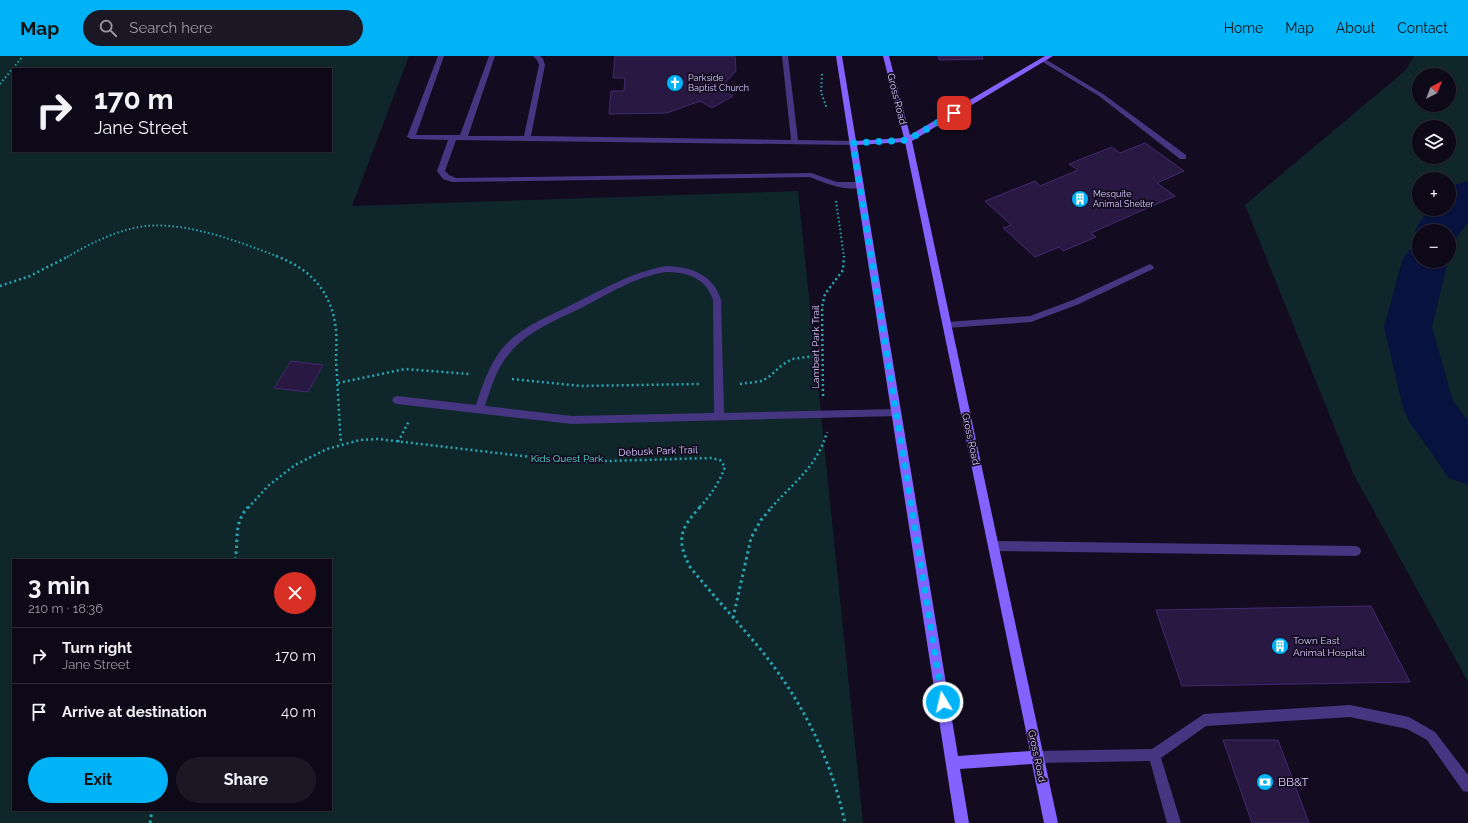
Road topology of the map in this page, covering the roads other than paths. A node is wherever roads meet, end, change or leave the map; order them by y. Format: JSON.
{"nodes":[{"id":1,"x":441,"y":56,"type":"edge"},
{"id":2,"x":492,"y":56,"type":"edge"},
{"id":3,"x":536,"y":56,"type":"edge"},
{"id":4,"x":785,"y":56,"type":"edge"},
{"id":5,"x":839,"y":56,"type":"edge"},
{"id":6,"x":886,"y":56,"type":"edge"},
{"id":7,"x":1050,"y":56,"type":"edge"},
{"id":8,"x":1043,"y":60,"type":"junction"},
{"id":9,"x":453,"y":138,"type":"junction"},
{"id":10,"x":463,"y":138,"type":"junction"},
{"id":11,"x":527,"y":139,"type":"junction"},
{"id":12,"x":908,"y":140,"type":"junction"},
{"id":13,"x":795,"y":143,"type":"junction"},
{"id":14,"x":853,"y":143,"type":"junction"},
{"id":15,"x":1183,"y":157,"type":"dead end"},
{"id":16,"x":860,"y":185,"type":"junction"},
{"id":17,"x":1150,"y":267,"type":"dead end"},
{"id":18,"x":946,"y":325,"type":"junction"},
{"id":19,"x":396,"y":400,"type":"dead end"},
{"id":20,"x":479,"y":410,"type":"junction"},
{"id":21,"x":896,"y":414,"type":"junction"},
{"id":22,"x":719,"y":417,"type":"junction"},
{"id":23,"x":993,"y":546,"type":"junction"},
{"id":24,"x":1356,"y":551,"type":"dead end"},
{"id":25,"x":1154,"y":755,"type":"junction"},
{"id":26,"x":1037,"y":757,"type":"junction"},
{"id":27,"x":953,"y":763,"type":"junction"},
{"id":28,"x":1468,"y":786,"type":"edge"},
{"id":29,"x":962,"y":823,"type":"edge"},
{"id":30,"x":1051,"y":823,"type":"edge"},
{"id":31,"x":1174,"y":823,"type":"edge"}],
"edges":[{"from":1,"to":9,"type":"lane"},
{"from":2,"to":10,"type":"lane"},
{"from":3,"to":11,"type":"lane"},
{"from":4,"to":13,"type":"lane"},
{"from":5,"to":14,"type":"main road"},
{"from":6,"to":12,"type":"main road","name":"Gross Road"},
{"from":7,"to":8,"type":"main road"},
{"from":8,"to":12,"type":"main road"},
{"from":8,"to":15,"type":"lane"},
{"from":9,"to":10,"type":"lane"},
{"from":9,"to":16,"type":"lane"},
{"from":10,"to":11,"type":"lane"},
{"from":11,"to":13,"type":"lane"},
{"from":12,"to":14,"type":"main road"},
{"from":12,"to":18,"type":"main road","name":"Gross Road"},
{"from":13,"to":14,"type":"lane"},
{"from":14,"to":16,"type":"main road"},
{"from":16,"to":21,"type":"main road"},
{"from":17,"to":18,"type":"lane"},
{"from":18,"to":23,"type":"main road","name":"Gross Road"},
{"from":19,"to":20,"type":"lane"},
{"from":20,"to":22,"type":"lane"},
{"from":20,"to":22,"type":"lane"},
{"from":21,"to":22,"type":"lane"},
{"from":21,"to":27,"type":"main road"},
{"from":23,"to":24,"type":"lane"},
{"from":23,"to":26,"type":"main road","name":"Gross Road"},
{"from":25,"to":26,"type":"lane"},
{"from":25,"to":28,"type":"lane"},
{"from":25,"to":31,"type":"lane"},
{"from":26,"to":27,"type":"main road"},
{"from":26,"to":30,"type":"main road","name":"Gross Road"},
{"from":27,"to":29,"type":"main road"}]}
